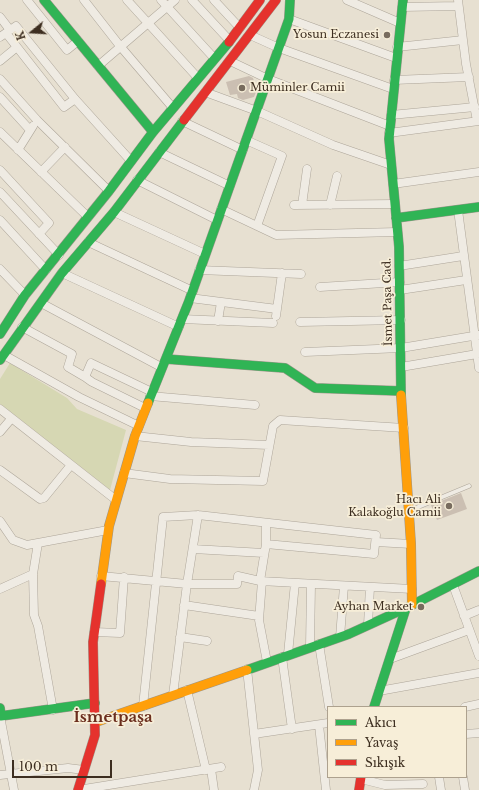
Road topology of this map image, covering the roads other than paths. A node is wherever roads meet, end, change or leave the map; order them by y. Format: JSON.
{"nodes":[{"id":1,"x":27,"y":0,"type":"edge"},
{"id":2,"x":44,"y":0,"type":"edge"},
{"id":3,"x":84,"y":0,"type":"edge"},
{"id":4,"x":127,"y":0,"type":"edge"},
{"id":5,"x":161,"y":0,"type":"edge"},
{"id":6,"x":176,"y":0,"type":"edge"},
{"id":7,"x":192,"y":0,"type":"edge"},
{"id":8,"x":214,"y":0,"type":"edge"},
{"id":9,"x":276,"y":0,"type":"edge"},
{"id":10,"x":290,"y":0,"type":"edge"},
{"id":11,"x":346,"y":0,"type":"edge"},
{"id":12,"x":255,"y":2,"type":"edge"},
{"id":13,"x":458,"y":3,"type":"edge"},
{"id":14,"x":402,"y":4,"type":"edge"},
{"id":15,"x":167,"y":7,"type":"junction"},
{"id":16,"x":0,"y":17,"type":"edge"},
{"id":17,"x":290,"y":19,"type":"junction"},
{"id":18,"x":147,"y":23,"type":"junction"},
{"id":19,"x":400,"y":23,"type":"junction"},
{"id":20,"x":240,"y":28,"type":"junction"},
{"id":21,"x":5,"y":34,"type":"edge"},
{"id":22,"x":250,"y":35,"type":"junction"},
{"id":23,"x":463,"y":40,"type":"junction"},
{"id":24,"x":78,"y":41,"type":"junction"},
{"id":25,"x":230,"y":41,"type":"junction"},
{"id":26,"x":120,"y":46,"type":"junction"},
{"id":27,"x":17,"y":47,"type":"junction"},
{"id":28,"x":397,"y":47,"type":"junction"},
{"id":29,"x":279,"y":48,"type":"junction"},
{"id":30,"x":214,"y":58,"type":"junction"},
{"id":31,"x":396,"y":58,"type":"junction"},
{"id":32,"x":0,"y":61,"type":"edge"},
{"id":33,"x":230,"y":61,"type":"junction"},
{"id":34,"x":98,"y":66,"type":"junction"},
{"id":35,"x":469,"y":77,"type":"junction"},
{"id":36,"x":198,"y":78,"type":"junction"},
{"id":37,"x":0,"y":79,"type":"edge"},
{"id":38,"x":268,"y":79,"type":"junction"},
{"id":39,"x":393,"y":84,"type":"junction"},
{"id":40,"x":205,"y":92,"type":"junction"},
{"id":41,"x":0,"y":97,"type":"edge"},
{"id":42,"x":75,"y":99,"type":"junction"},
{"id":43,"x":475,"y":107,"type":"junction"},
{"id":44,"x":173,"y":108,"type":"junction"},
{"id":45,"x":257,"y":111,"type":"junction"},
{"id":46,"x":391,"y":115,"type":"junction"},
{"id":47,"x":37,"y":120,"type":"junction"},
{"id":48,"x":182,"y":121,"type":"junction"},
{"id":49,"x":478,"y":121,"type":"edge"},
{"id":50,"x":30,"y":130,"type":"junction"},
{"id":51,"x":389,"y":130,"type":"junction"},
{"id":52,"x":0,"y":132,"type":"edge"},
{"id":53,"x":153,"y":132,"type":"junction"},
{"id":54,"x":246,"y":140,"type":"junction"},
{"id":55,"x":65,"y":147,"type":"junction"},
{"id":56,"x":18,"y":150,"type":"junction"},
{"id":57,"x":243,"y":150,"type":"junction"},
{"id":58,"x":159,"y":152,"type":"junction"},
{"id":59,"x":130,"y":161,"type":"junction"},
{"id":60,"x":391,"y":165,"type":"junction"},
{"id":61,"x":307,"y":169,"type":"dead end"},
{"id":62,"x":0,"y":170,"type":"edge"},
{"id":63,"x":41,"y":172,"type":"junction"},
{"id":64,"x":479,"y":172,"type":"edge"},
{"id":65,"x":337,"y":176,"type":"dead end"},
{"id":66,"x":137,"y":180,"type":"junction"},
{"id":67,"x":393,"y":184,"type":"junction"},
{"id":68,"x":230,"y":186,"type":"junction"},
{"id":69,"x":110,"y":191,"type":"junction"},
{"id":70,"x":0,"y":192,"type":"edge"},
{"id":71,"x":395,"y":204,"type":"junction"},
{"id":72,"x":330,"y":205,"type":"junction"},
{"id":73,"x":479,"y":207,"type":"edge"},
{"id":74,"x":221,"y":209,"type":"junction"},
{"id":75,"x":458,"y":210,"type":"junction"},
{"id":76,"x":114,"y":212,"type":"junction"},
{"id":77,"x":88,"y":217,"type":"junction"},
{"id":78,"x":396,"y":218,"type":"junction"},
{"id":79,"x":0,"y":220,"type":"edge"},
{"id":80,"x":217,"y":220,"type":"junction"},
{"id":81,"x":257,"y":226,"type":"junction"},
{"id":82,"x":397,"y":232,"type":"junction"},
{"id":83,"x":39,"y":234,"type":"junction"},
{"id":84,"x":88,"y":242,"type":"junction"},
{"id":85,"x":205,"y":254,"type":"junction"},
{"id":86,"x":59,"y":255,"type":"junction"},
{"id":87,"x":463,"y":256,"type":"junction"},
{"id":88,"x":399,"y":266,"type":"junction"},
{"id":89,"x":0,"y":268,"type":"edge"},
{"id":90,"x":46,"y":270,"type":"junction"},
{"id":91,"x":199,"y":270,"type":"junction"},
{"id":92,"x":62,"y":273,"type":"junction"},
{"id":93,"x":282,"y":273,"type":"junction"},
{"id":94,"x":301,"y":274,"type":"dead end"},
{"id":95,"x":466,"y":280,"type":"junction"},
{"id":96,"x":400,"y":286,"type":"junction"},
{"id":97,"x":320,"y":287,"type":"dead end"},
{"id":98,"x":191,"y":294,"type":"junction"},
{"id":99,"x":25,"y":295,"type":"junction"},
{"id":100,"x":221,"y":302,"type":"junction"},
{"id":101,"x":41,"y":303,"type":"junction"},
{"id":102,"x":479,"y":304,"type":"edge"},
{"id":103,"x":470,"y":306,"type":"junction"},
{"id":104,"x":275,"y":316,"type":"junction"},
{"id":105,"x":401,"y":320,"type":"junction"},
{"id":106,"x":218,"y":321,"type":"junction"},
{"id":107,"x":300,"y":322,"type":"dead end"},
{"id":108,"x":181,"y":323,"type":"junction"},
{"id":109,"x":22,"y":327,"type":"junction"},
{"id":110,"x":0,"y":334,"type":"edge"},
{"id":111,"x":477,"y":336,"type":"edge"},
{"id":112,"x":401,"y":348,"type":"junction"},
{"id":113,"x":305,"y":352,"type":"dead end"},
{"id":114,"x":477,"y":354,"type":"junction"},
{"id":115,"x":2,"y":357,"type":"edge"},
{"id":116,"x":164,"y":363,"type":"junction"},
{"id":117,"x":401,"y":366,"type":"junction"},
{"id":118,"x":479,"y":368,"type":"edge"},
{"id":119,"x":85,"y":377,"type":"junction"},
{"id":120,"x":401,"y":391,"type":"junction"},
{"id":121,"x":151,"y":394,"type":"junction"},
{"id":122,"x":255,"y":405,"type":"dead end"},
{"id":123,"x":146,"y":408,"type":"junction"},
{"id":124,"x":0,"y":409,"type":"edge"},
{"id":125,"x":11,"y":419,"type":"junction"},
{"id":126,"x":139,"y":426,"type":"junction"},
{"id":127,"x":404,"y":428,"type":"junction"},
{"id":128,"x":0,"y":432,"type":"edge"},
{"id":129,"x":135,"y":436,"type":"junction"},
{"id":130,"x":269,"y":445,"type":"junction"},
{"id":131,"x":71,"y":465,"type":"junction"},
{"id":132,"x":0,"y":470,"type":"edge"},
{"id":133,"x":124,"y":473,"type":"junction"},
{"id":134,"x":469,"y":486,"type":"dead end"},
{"id":135,"x":116,"y":500,"type":"junction"},
{"id":136,"x":409,"y":511,"type":"junction"},
{"id":137,"x":198,"y":515,"type":"junction"},
{"id":138,"x":0,"y":521,"type":"edge"},
{"id":139,"x":266,"y":523,"type":"junction"},
{"id":140,"x":108,"y":530,"type":"junction"},
{"id":141,"x":376,"y":542,"type":"junction"},
{"id":142,"x":38,"y":544,"type":"junction"},
{"id":143,"x":266,"y":544,"type":"junction"},
{"id":144,"x":411,"y":544,"type":"junction"},
{"id":145,"x":193,"y":549,"type":"junction"},
{"id":146,"x":264,"y":552,"type":"junction"},
{"id":147,"x":479,"y":571,"type":"edge"},
{"id":148,"x":33,"y":574,"type":"junction"},
{"id":149,"x":101,"y":576,"type":"junction"},
{"id":150,"x":124,"y":577,"type":"junction"},
{"id":151,"x":156,"y":580,"type":"junction"},
{"id":152,"x":261,"y":581,"type":"junction"},
{"id":153,"x":295,"y":583,"type":"junction"},
{"id":154,"x":187,"y":584,"type":"junction"},
{"id":155,"x":311,"y":584,"type":"junction"},
{"id":156,"x":453,"y":585,"type":"junction"},
{"id":157,"x":344,"y":586,"type":"junction"},
{"id":158,"x":370,"y":588,"type":"junction"},
{"id":159,"x":0,"y":589,"type":"edge"},
{"id":160,"x":412,"y":589,"type":"junction"},
{"id":161,"x":184,"y":605,"type":"junction"},
{"id":162,"x":409,"y":607,"type":"junction"},
{"id":163,"x":479,"y":610,"type":"edge"},
{"id":164,"x":259,"y":616,"type":"junction"},
{"id":165,"x":464,"y":616,"type":"junction"},
{"id":166,"x":368,"y":625,"type":"junction"},
{"id":167,"x":469,"y":630,"type":"junction"},
{"id":168,"x":94,"y":632,"type":"junction"},
{"id":169,"x":180,"y":637,"type":"junction"},
{"id":170,"x":340,"y":637,"type":"junction"},
{"id":171,"x":207,"y":641,"type":"dead end"},
{"id":172,"x":314,"y":646,"type":"junction"},
{"id":173,"x":285,"y":656,"type":"junction"},
{"id":174,"x":479,"y":656,"type":"edge"},
{"id":175,"x":390,"y":659,"type":"junction"},
{"id":176,"x":267,"y":662,"type":"junction"},
{"id":177,"x":247,"y":669,"type":"junction"},
{"id":178,"x":479,"y":673,"type":"edge"},
{"id":179,"x":187,"y":690,"type":"junction"},
{"id":180,"x":380,"y":690,"type":"junction"},
{"id":181,"x":174,"y":695,"type":"junction"},
{"id":182,"x":94,"y":703,"type":"junction"},
{"id":183,"x":479,"y":704,"type":"edge"},
{"id":184,"x":143,"y":706,"type":"junction"},
{"id":185,"x":329,"y":706,"type":"edge"},
{"id":186,"x":374,"y":706,"type":"edge"},
{"id":187,"x":467,"y":707,"type":"edge"},
{"id":188,"x":54,"y":710,"type":"junction"},
{"id":189,"x":0,"y":713,"type":"edge"},
{"id":190,"x":96,"y":722,"type":"junction"},
{"id":191,"x":327,"y":723,"type":"edge"},
{"id":192,"x":319,"y":725,"type":"junction"},
{"id":193,"x":292,"y":729,"type":"junction"},
{"id":194,"x":479,"y":733,"type":"edge"},
{"id":195,"x":254,"y":734,"type":"junction"},
{"id":196,"x":467,"y":734,"type":"edge"},
{"id":197,"x":221,"y":767,"type":"dead end"},
{"id":198,"x":84,"y":770,"type":"junction"},
{"id":199,"x":208,"y":770,"type":"junction"},
{"id":200,"x":12,"y":774,"type":"junction"},
{"id":201,"x":0,"y":775,"type":"edge"},
{"id":202,"x":361,"y":778,"type":"edge"},
{"id":203,"x":439,"y":778,"type":"edge"},
{"id":204,"x":463,"y":778,"type":"edge"},
{"id":205,"x":423,"y":784,"type":"dead end"},
{"id":206,"x":14,"y":790,"type":"edge"},
{"id":207,"x":78,"y":790,"type":"edge"},
{"id":208,"x":214,"y":790,"type":"edge"},
{"id":209,"x":254,"y":790,"type":"edge"},
{"id":210,"x":326,"y":790,"type":"edge"},
{"id":211,"x":360,"y":790,"type":"edge"},
{"id":212,"x":441,"y":790,"type":"edge"},
{"id":213,"x":465,"y":790,"type":"edge"}],
"edges":[{"from":1,"to":24,"type":"street"},
{"from":2,"to":24,"type":"main road"},
{"from":3,"to":26,"type":"street"},
{"from":4,"to":18,"type":"street"},
{"from":5,"to":15,"type":"street"},
{"from":6,"to":15,"type":"street"},
{"from":7,"to":25,"type":"street"},
{"from":8,"to":20,"type":"street"},
{"from":9,"to":22,"type":"main road"},
{"from":10,"to":17,"type":"main road"},
{"from":11,"to":19,"type":"street"},
{"from":12,"to":20,"type":"main road"},
{"from":13,"to":14,"type":"street"},
{"from":13,"to":23,"type":"street"},
{"from":14,"to":19,"type":"main road","name":"İsmet Paşa Cad."},
{"from":15,"to":18,"type":"street"},
{"from":15,"to":30,"type":"street"},
{"from":16,"to":21,"type":"street"},
{"from":17,"to":29,"type":"main road"},
{"from":17,"to":31,"type":"street"},
{"from":18,"to":26,"type":"street"},
{"from":18,"to":36,"type":"street"},
{"from":19,"to":28,"type":"main road","name":"İsmet Paşa Cad."},
{"from":20,"to":25,"type":"main road"},
{"from":21,"to":27,"type":"street"},
{"from":21,"to":42,"type":"street"},
{"from":22,"to":29,"type":"street"},
{"from":22,"to":33,"type":"main road"},
{"from":23,"to":28,"type":"street"},
{"from":23,"to":35,"type":"street"},
{"from":24,"to":34,"type":"main road"},
{"from":25,"to":30,"type":"main road"},
{"from":26,"to":34,"type":"street"},
{"from":26,"to":44,"type":"street"},
{"from":27,"to":32,"type":"street"},
{"from":27,"to":42,"type":"street"},
{"from":28,"to":31,"type":"main road","name":"İsmet Paşa Cad."},
{"from":29,"to":38,"type":"main road"},
{"from":29,"to":39,"type":"street"},
{"from":30,"to":36,"type":"main road"},
{"from":31,"to":39,"type":"main road","name":"İsmet Paşa Cad."},
{"from":33,"to":38,"type":"street"},
{"from":33,"to":40,"type":"main road"},
{"from":34,"to":53,"type":"main road"},
{"from":35,"to":39,"type":"street"},
{"from":35,"to":43,"type":"street"},
{"from":36,"to":44,"type":"main road"},
{"from":37,"to":47,"type":"street"},
{"from":38,"to":45,"type":"main road"},
{"from":38,"to":51,"type":"street"},
{"from":39,"to":46,"type":"main road","name":"İsmet Paşa Cad."},
{"from":40,"to":45,"type":"street"},
{"from":40,"to":48,"type":"main road"},
{"from":41,"to":50,"type":"street"},
{"from":42,"to":59,"type":"street"},
{"from":43,"to":46,"type":"street"},
{"from":43,"to":49,"type":"street"},
{"from":44,"to":53,"type":"main road"},
{"from":45,"to":54,"type":"main road"},
{"from":45,"to":60,"type":"street"},
{"from":46,"to":51,"type":"main road","name":"İsmet Paşa Cad."},
{"from":47,"to":50,"type":"street"},
{"from":47,"to":55,"type":"street"},
{"from":48,"to":57,"type":"street"},
{"from":48,"to":58,"type":"main road"},
{"from":49,"to":51,"type":"street"},
{"from":50,"to":56,"type":"street"},
{"from":51,"to":60,"type":"main road","name":"İsmet Paşa Cad."},
{"from":52,"to":56,"type":"street"},
{"from":53,"to":59,"type":"main road"},
{"from":54,"to":57,"type":"main road"},
{"from":54,"to":81,"type":"street"},
{"from":55,"to":63,"type":"street"},
{"from":55,"to":69,"type":"street"},
{"from":56,"to":63,"type":"street"},
{"from":57,"to":68,"type":"main road"},
{"from":58,"to":66,"type":"main road"},
{"from":58,"to":68,"type":"street"},
{"from":59,"to":69,"type":"main road"},
{"from":60,"to":67,"type":"main road","name":"İsmet Paşa Cad."},
{"from":61,"to":72,"type":"street"},
{"from":62,"to":83,"type":"street"},
{"from":63,"to":77,"type":"street"},
{"from":64,"to":67,"type":"street"},
{"from":65,"to":72,"type":"street"},
{"from":66,"to":76,"type":"main road"},
{"from":66,"to":80,"type":"street"},
{"from":67,"to":71,"type":"main road","name":"İsmet Paşa Cad."},
{"from":68,"to":74,"type":"main road"},
{"from":69,"to":77,"type":"main road"},
{"from":70,"to":83,"type":"street"},
{"from":71,"to":72,"type":"street"},
{"from":71,"to":78,"type":"main road","name":"İsmet Paşa Cad."},
{"from":73,"to":75,"type":"main road"},
{"from":74,"to":80,"type":"main road"},
{"from":74,"to":81,"type":"street"},
{"from":75,"to":78,"type":"main road"},
{"from":75,"to":87,"type":"street"},
{"from":76,"to":84,"type":"main road"},
{"from":76,"to":85,"type":"street"},
{"from":77,"to":86,"type":"main road"},
{"from":78,"to":82,"type":"main road","name":"İsmet Paşa Cad."},
{"from":79,"to":90,"type":"street"},
{"from":80,"to":85,"type":"main road"},
{"from":81,"to":82,"type":"street"},
{"from":82,"to":88,"type":"main road","name":"İsmet Paşa Cad."},
{"from":83,"to":86,"type":"street"},
{"from":84,"to":92,"type":"main road"},
{"from":84,"to":98,"type":"street"},
{"from":85,"to":91,"type":"main road"},
{"from":86,"to":90,"type":"main road"},
{"from":87,"to":88,"type":"street"},
{"from":87,"to":95,"type":"street"},
{"from":88,"to":96,"type":"main road","name":"İsmet Paşa Cad."},
{"from":89,"to":99,"type":"street"},
{"from":90,"to":99,"type":"main road"},
{"from":91,"to":93,"type":"street"},
{"from":91,"to":98,"type":"main road"},
{"from":92,"to":101,"type":"main road"},
{"from":92,"to":108,"type":"street"},
{"from":93,"to":94,"type":"street"},
{"from":93,"to":104,"type":"street"},
{"from":95,"to":96,"type":"street"},
{"from":95,"to":103,"type":"street"},
{"from":96,"to":97,"type":"street"},
{"from":96,"to":105,"type":"main road","name":"İsmet Paşa Cad."},
{"from":98,"to":100,"type":"street"},
{"from":98,"to":108,"type":"main road"},
{"from":99,"to":110,"type":"main road"},
{"from":100,"to":104,"type":"street"},
{"from":100,"to":106,"type":"street"},
{"from":101,"to":109,"type":"main road"},
{"from":101,"to":116,"type":"street"},
{"from":102,"to":103,"type":"street"},
{"from":103,"to":111,"type":"street"},
{"from":104,"to":106,"type":"street"},
{"from":105,"to":107,"type":"street"},
{"from":105,"to":112,"type":"main road","name":"İsmet Paşa Cad."},
{"from":106,"to":108,"type":"street"},
{"from":108,"to":116,"type":"main road"},
{"from":109,"to":115,"type":"main road"},
{"from":109,"to":119,"type":"street"},
{"from":111,"to":112,"type":"street"},
{"from":111,"to":114,"type":"street"},
{"from":112,"to":113,"type":"street"},
{"from":112,"to":117,"type":"main road","name":"İsmet Paşa Cad."},
{"from":114,"to":117,"type":"street"},
{"from":114,"to":118,"type":"street"},
{"from":115,"to":126,"type":"street"},
{"from":116,"to":120,"type":"main road"},
{"from":116,"to":121,"type":"main road"},
{"from":117,"to":120,"type":"main road","name":"İsmet Paşa Cad."},
{"from":119,"to":121,"type":"street"},
{"from":119,"to":123,"type":"street"},
{"from":120,"to":127,"type":"main road","name":"İsmet Paşa Cad."},
{"from":121,"to":122,"type":"street"},
{"from":121,"to":123,"type":"main road"},
{"from":123,"to":126,"type":"main road"},
{"from":124,"to":125,"type":"street"},
{"from":125,"to":128,"type":"street"},
{"from":125,"to":131,"type":"street"},
{"from":126,"to":129,"type":"main road"},
{"from":127,"to":130,"type":"street"},
{"from":127,"to":136,"type":"main road","name":"İsmet Paşa Cad."},
{"from":129,"to":130,"type":"street"},
{"from":129,"to":133,"type":"main road"},
{"from":130,"to":133,"type":"street"},
{"from":131,"to":132,"type":"street"},
{"from":131,"to":135,"type":"street"},
{"from":133,"to":135,"type":"main road"},
{"from":134,"to":136,"type":"lane"},
{"from":135,"to":140,"type":"main road"},
{"from":136,"to":144,"type":"main road","name":"İsmet Paşa Cad."},
{"from":137,"to":139,"type":"street"},
{"from":137,"to":145,"type":"street"},
{"from":137,"to":151,"type":"street"},
{"from":138,"to":142,"type":"street"},
{"from":139,"to":141,"type":"street"},
{"from":139,"to":143,"type":"street"},
{"from":140,"to":142,"type":"street"},
{"from":140,"to":149,"type":"main road"},
{"from":141,"to":143,"type":"street"},
{"from":141,"to":144,"type":"street"},
{"from":142,"to":148,"type":"street"},
{"from":143,"to":146,"type":"street"},
{"from":144,"to":160,"type":"main road","name":"İsmet Paşa Cad."},
{"from":145,"to":146,"type":"street"},
{"from":145,"to":154,"type":"street"},
{"from":146,"to":152,"type":"street"},
{"from":147,"to":156,"type":"main road"},
{"from":148,"to":159,"type":"street"},
{"from":148,"to":188,"type":"street"},
{"from":149,"to":150,"type":"street"},
{"from":149,"to":168,"type":"main road"},
{"from":150,"to":151,"type":"street"},
{"from":150,"to":168,"type":"street"},
{"from":151,"to":154,"type":"street"},
{"from":151,"to":184,"type":"street"},
{"from":152,"to":153,"type":"street"},
{"from":152,"to":154,"type":"street"},
{"from":152,"to":164,"type":"street"},
{"from":153,"to":155,"type":"street"},
{"from":153,"to":173,"type":"street"},
{"from":154,"to":161,"type":"street"},
{"from":155,"to":157,"type":"street"},
{"from":155,"to":172,"type":"street"},
{"from":156,"to":162,"type":"main road"},
{"from":156,"to":165,"type":"street"},
{"from":157,"to":158,"type":"street"},
{"from":157,"to":170,"type":"street"},
{"from":158,"to":160,"type":"street"},
{"from":158,"to":166,"type":"street"},
{"from":160,"to":162,"type":"main road","name":"İsmet Paşa Cad."},
{"from":161,"to":164,"type":"street"},
{"from":161,"to":169,"type":"street"},
{"from":162,"to":166,"type":"main road"},
{"from":162,"to":175,"type":"main road","name":"İsmet Paşa Cad."},
{"from":163,"to":165,"type":"street"},
{"from":164,"to":176,"type":"street"},
{"from":165,"to":167,"type":"street"},
{"from":166,"to":170,"type":"main road"},
{"from":167,"to":174,"type":"street"},
{"from":167,"to":175,"type":"street"},
{"from":168,"to":182,"type":"main road"},
{"from":169,"to":171,"type":"street"},
{"from":169,"to":181,"type":"street"},
{"from":170,"to":172,"type":"main road"},
{"from":172,"to":173,"type":"main road"},
{"from":172,"to":185,"type":"street"},
{"from":173,"to":176,"type":"main road"},
{"from":173,"to":193,"type":"street"},
{"from":175,"to":180,"type":"main road","name":"İsmet Paşa Cad."},
{"from":176,"to":177,"type":"main road"},
{"from":177,"to":179,"type":"main road"},
{"from":177,"to":195,"type":"street"},
{"from":178,"to":180,"type":"street"},
{"from":179,"to":181,"type":"main road"},
{"from":179,"to":199,"type":"street"},
{"from":180,"to":186,"type":"main road","name":"İsmet Paşa Cad."},
{"from":181,"to":184,"type":"main road"},
{"from":182,"to":188,"type":"main road"},
{"from":182,"to":190,"type":"main road"},
{"from":183,"to":187,"type":"street"},
{"from":184,"to":190,"type":"main road"},
{"from":188,"to":189,"type":"main road"},
{"from":189,"to":200,"type":"street"},
{"from":190,"to":198,"type":"main road"},
{"from":191,"to":192,"type":"street"},
{"from":192,"to":193,"type":"street"},
{"from":192,"to":210,"type":"street"},
{"from":193,"to":195,"type":"street"},
{"from":194,"to":196,"type":"street"},
{"from":195,"to":209,"type":"street"},
{"from":197,"to":199,"type":"street"},
{"from":198,"to":200,"type":"street"},
{"from":198,"to":207,"type":"main road"},
{"from":199,"to":207,"type":"street"},
{"from":199,"to":208,"type":"street"},
{"from":200,"to":201,"type":"street"},
{"from":200,"to":206,"type":"street"},
{"from":202,"to":205,"type":"street"},
{"from":202,"to":211,"type":"main road"},
{"from":203,"to":212,"type":"street"},
{"from":204,"to":213,"type":"street"}]}
